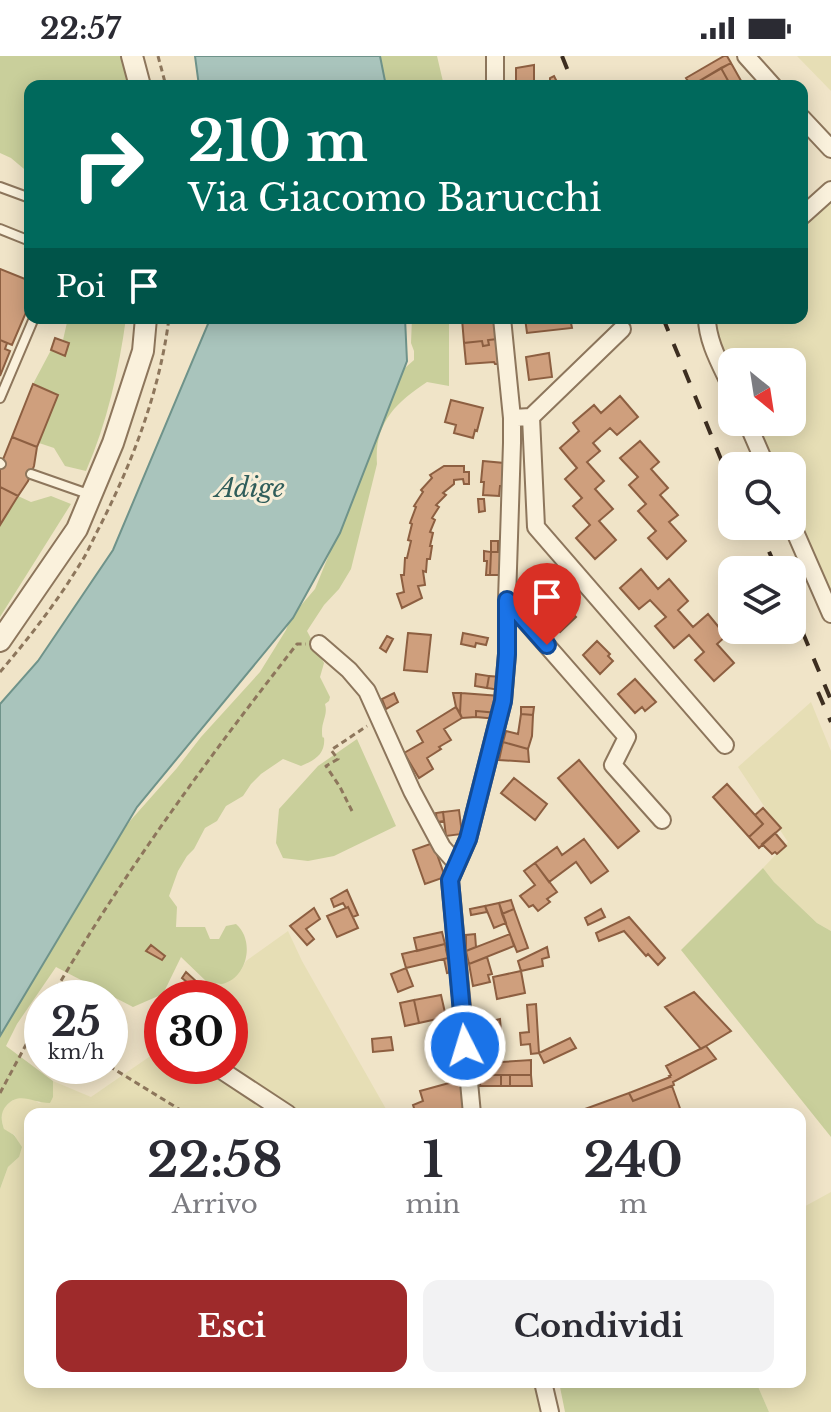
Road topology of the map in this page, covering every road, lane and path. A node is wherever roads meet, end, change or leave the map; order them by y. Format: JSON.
{"nodes":[{"id":1,"x":132,"y":56,"type":"edge"},
{"id":2,"x":158,"y":56,"type":"edge"},
{"id":3,"x":495,"y":56,"type":"edge"},
{"id":4,"x":746,"y":56,"type":"edge"},
{"id":5,"x":138,"y":80,"type":"edge"},
{"id":6,"x":164,"y":80,"type":"edge"},
{"id":7,"x":495,"y":80,"type":"edge"},
{"id":8,"x":768,"y":80,"type":"edge"},
{"id":9,"x":808,"y":124,"type":"edge"},
{"id":10,"x":831,"y":149,"type":"edge"},
{"id":11,"x":0,"y":187,"type":"edge"},
{"id":12,"x":831,"y":190,"type":"edge"},
{"id":13,"x":24,"y":196,"type":"edge"},
{"id":14,"x":808,"y":211,"type":"edge"},
{"id":15,"x":0,"y":229,"type":"edge"},
{"id":16,"x":24,"y":239,"type":"edge"},
{"id":17,"x":31,"y":324,"type":"edge"},
{"id":18,"x":145,"y":324,"type":"edge"},
{"id":19,"x":503,"y":324,"type":"edge"},
{"id":20,"x":707,"y":324,"type":"edge"},
{"id":21,"x":622,"y":329,"type":"dead end"},
{"id":22,"x":718,"y":357,"type":"edge"},
{"id":23,"x":0,"y":398,"type":"edge"},
{"id":24,"x":531,"y":417,"type":"junction"},
{"id":25,"x":512,"y":418,"type":"junction"},
{"id":26,"x":31,"y":474,"type":"dead end"},
{"id":27,"x":91,"y":495,"type":"junction"},
{"id":28,"x":799,"y":540,"type":"edge"},
{"id":29,"x":507,"y":600,"type":"junction"},
{"id":30,"x":831,"y":614,"type":"edge"},
{"id":31,"x":0,"y":641,"type":"edge"},
{"id":32,"x":319,"y":644,"type":"joint"},
{"id":33,"x":379,"y":718,"type":"junction"},
{"id":34,"x":725,"y":745,"type":"dead end"},
{"id":35,"x":352,"y":811,"type":"dead end"},
{"id":36,"x":662,"y":820,"type":"dead end"},
{"id":37,"x":457,"y":864,"type":"junction"},
{"id":38,"x":62,"y":980,"type":"edge"},
{"id":39,"x":24,"y":1048,"type":"edge"},
{"id":40,"x":128,"y":1078,"type":"edge"},
{"id":41,"x":242,"y":1084,"type":"edge"},
{"id":42,"x":0,"y":1093,"type":"edge"},
{"id":43,"x":177,"y":1108,"type":"edge"},
{"id":44,"x":279,"y":1108,"type":"edge"},
{"id":45,"x":469,"y":1108,"type":"edge"},
{"id":46,"x":544,"y":1388,"type":"edge"},
{"id":47,"x":550,"y":1412,"type":"edge"}],
"edges":[{"from":1,"to":5,"type":"street"},
{"from":2,"to":6,"type":"path"},
{"from":3,"to":7,"type":"street"},
{"from":4,"to":8,"type":"street"},
{"from":9,"to":10,"type":"street"},
{"from":11,"to":13,"type":"lane"},
{"from":12,"to":14,"type":"street"},
{"from":15,"to":16,"type":"lane"},
{"from":17,"to":23,"type":"lane"},
{"from":18,"to":27,"type":"street"},
{"from":19,"to":25,"type":"street"},
{"from":20,"to":22,"type":"street"},
{"from":21,"to":24,"type":"street"},
{"from":24,"to":25,"type":"street"},
{"from":24,"to":34,"type":"street"},
{"from":25,"to":29,"type":"street"},
{"from":26,"to":27,"type":"lane"},
{"from":27,"to":31,"type":"street"},
{"from":28,"to":30,"type":"street"},
{"from":29,"to":36,"type":"street"},
{"from":29,"to":37,"type":"street"},
{"from":32,"to":33,"type":"street"},
{"from":32,"to":38,"type":"path"},
{"from":33,"to":35,"type":"path"},
{"from":33,"to":37,"type":"street"},
{"from":37,"to":45,"type":"street"},
{"from":39,"to":42,"type":"path"},
{"from":40,"to":43,"type":"path"},
{"from":41,"to":44,"type":"street"},
{"from":46,"to":47,"type":"street"}]}
